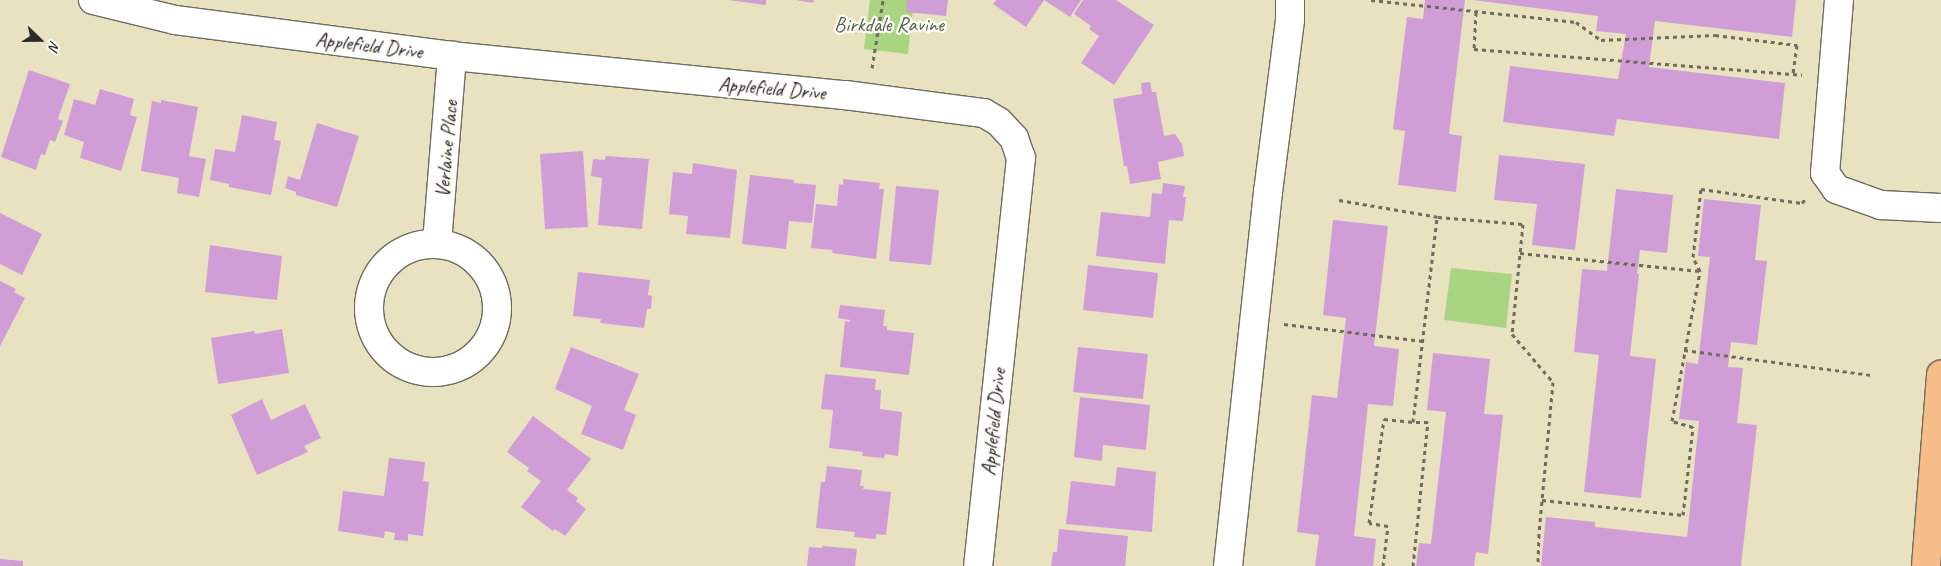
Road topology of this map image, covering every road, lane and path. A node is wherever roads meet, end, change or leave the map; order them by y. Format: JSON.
{"nodes":[{"id":1,"x":93,"y":0,"type":"edge"},
{"id":2,"x":883,"y":0,"type":"edge"},
{"id":3,"x":1271,"y":0,"type":"edge"},
{"id":4,"x":1371,"y":0,"type":"edge"},
{"id":5,"x":1838,"y":0,"type":"edge"},
{"id":6,"x":1290,"y":10,"type":"edge"},
{"id":7,"x":1476,"y":12,"type":"junction"},
{"id":8,"x":452,"y":56,"type":"junction"},
{"id":9,"x":1793,"y":74,"type":"junction"},
{"id":10,"x":1832,"y":78,"type":"junction"},
{"id":11,"x":867,"y":97,"type":"junction"},
{"id":12,"x":1825,"y":173,"type":"junction"},
{"id":13,"x":1339,"y":200,"type":"dead end"},
{"id":14,"x":1941,"y":208,"type":"edge"},
{"id":15,"x":1438,"y":217,"type":"junction"},
{"id":16,"x":437,"y":243,"type":"junction"},
{"id":17,"x":1520,"y":253,"type":"junction"},
{"id":18,"x":1700,"y":271,"type":"junction"},
{"id":19,"x":1254,"y":320,"type":"junction"},
{"id":20,"x":1422,"y":341,"type":"junction"},
{"id":21,"x":1684,"y":350,"type":"junction"},
{"id":22,"x":1872,"y":375,"type":"dead end"},
{"id":23,"x":1940,"y":389,"type":"edge"},
{"id":24,"x":1413,"y":422,"type":"junction"},
{"id":25,"x":1542,"y":500,"type":"junction"},
{"id":26,"x":978,"y":566,"type":"edge"},
{"id":27,"x":1228,"y":566,"type":"edge"},
{"id":28,"x":1383,"y":566,"type":"edge"},
{"id":29,"x":1413,"y":566,"type":"edge"},
{"id":30,"x":1538,"y":566,"type":"edge"},
{"id":31,"x":1926,"y":566,"type":"edge"}],
"edges":[{"from":1,"to":8,"type":"street","name":"Applefield Drive"},
{"from":2,"to":11,"type":"path"},
{"from":3,"to":6,"type":"street"},
{"from":4,"to":7,"type":"path"},
{"from":5,"to":10,"type":"street"},
{"from":6,"to":19,"type":"street"},
{"from":7,"to":9,"type":"path"},
{"from":7,"to":9,"type":"path"},
{"from":8,"to":11,"type":"street","name":"Applefield Drive"},
{"from":8,"to":16,"type":"street","name":"Verlaine Place"},
{"from":9,"to":10,"type":"path"},
{"from":10,"to":12,"type":"street"},
{"from":11,"to":26,"type":"street","name":"Applefield Drive"},
{"from":12,"to":14,"type":"street"},
{"from":12,"to":18,"type":"path"},
{"from":13,"to":15,"type":"path"},
{"from":15,"to":17,"type":"path"},
{"from":15,"to":20,"type":"path"},
{"from":16,"to":16,"type":"street"},
{"from":17,"to":18,"type":"path"},
{"from":17,"to":25,"type":"path"},
{"from":18,"to":21,"type":"path"},
{"from":19,"to":20,"type":"path"},
{"from":19,"to":27,"type":"street"},
{"from":20,"to":24,"type":"path"},
{"from":21,"to":22,"type":"path"},
{"from":21,"to":25,"type":"path"},
{"from":23,"to":31,"type":"main road"},
{"from":24,"to":28,"type":"path"},
{"from":24,"to":29,"type":"path"},
{"from":25,"to":30,"type":"path"}]}
